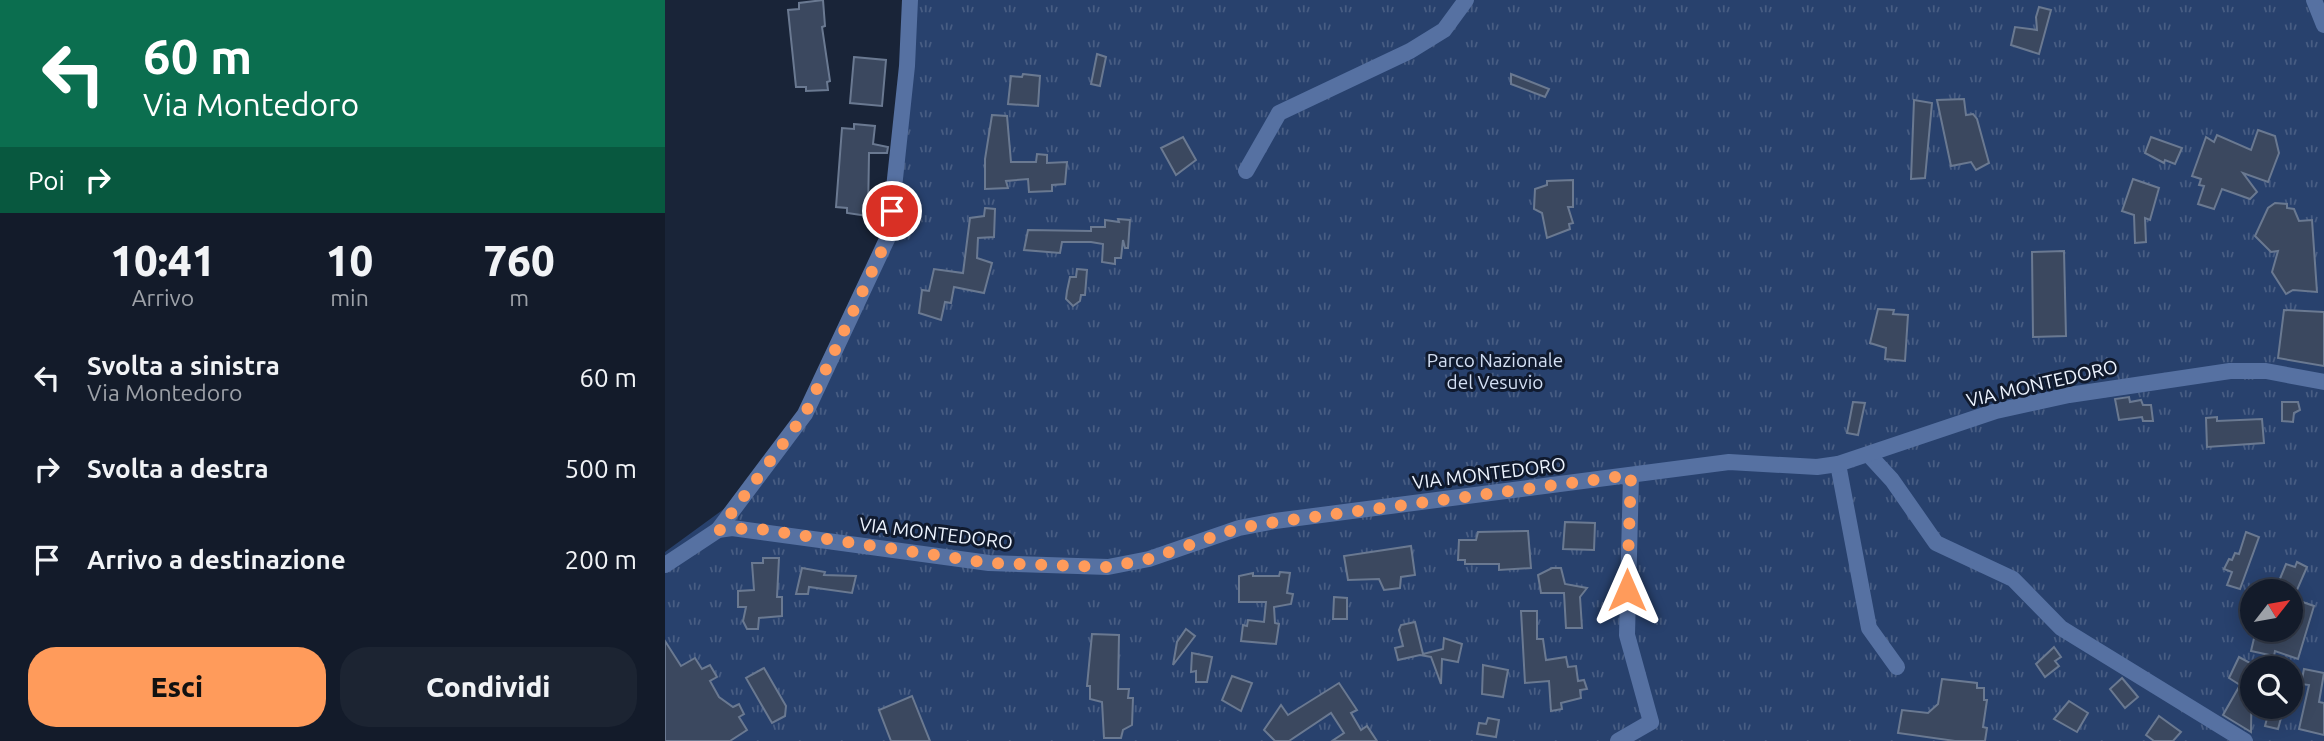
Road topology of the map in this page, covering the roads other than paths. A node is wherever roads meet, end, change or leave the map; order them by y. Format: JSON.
{"nodes":[{"id":1,"x":910,"y":0,"type":"edge"},
{"id":2,"x":1466,"y":0,"type":"edge"},
{"id":3,"x":2314,"y":0,"type":"edge"},
{"id":4,"x":2324,"y":25,"type":"edge"},
{"id":5,"x":1246,"y":171,"type":"dead end"},
{"id":6,"x":2324,"y":382,"type":"edge"},
{"id":7,"x":1869,"y":455,"type":"junction"},
{"id":8,"x":1838,"y":464,"type":"junction"},
{"id":9,"x":1631,"y":475,"type":"junction"},
{"id":10,"x":719,"y":530,"type":"junction"},
{"id":11,"x":665,"y":565,"type":"edge"},
{"id":12,"x":1897,"y":667,"type":"dead end"},
{"id":13,"x":1618,"y":741,"type":"edge"},
{"id":14,"x":2245,"y":741,"type":"edge"}],
"edges":[{"from":1,"to":10,"type":"street"},
{"from":2,"to":5,"type":"street"},
{"from":3,"to":4,"type":"street"},
{"from":6,"to":7,"type":"street","name":"VIA MONTEDORO"},
{"from":7,"to":8,"type":"street","name":"VIA MONTEDORO"},
{"from":7,"to":14,"type":"street"},
{"from":8,"to":9,"type":"street","name":"VIA MONTEDORO"},
{"from":8,"to":12,"type":"street"},
{"from":9,"to":10,"type":"street","name":"VIA MONTEDORO"},
{"from":9,"to":13,"type":"street"},
{"from":10,"to":11,"type":"street"}]}
